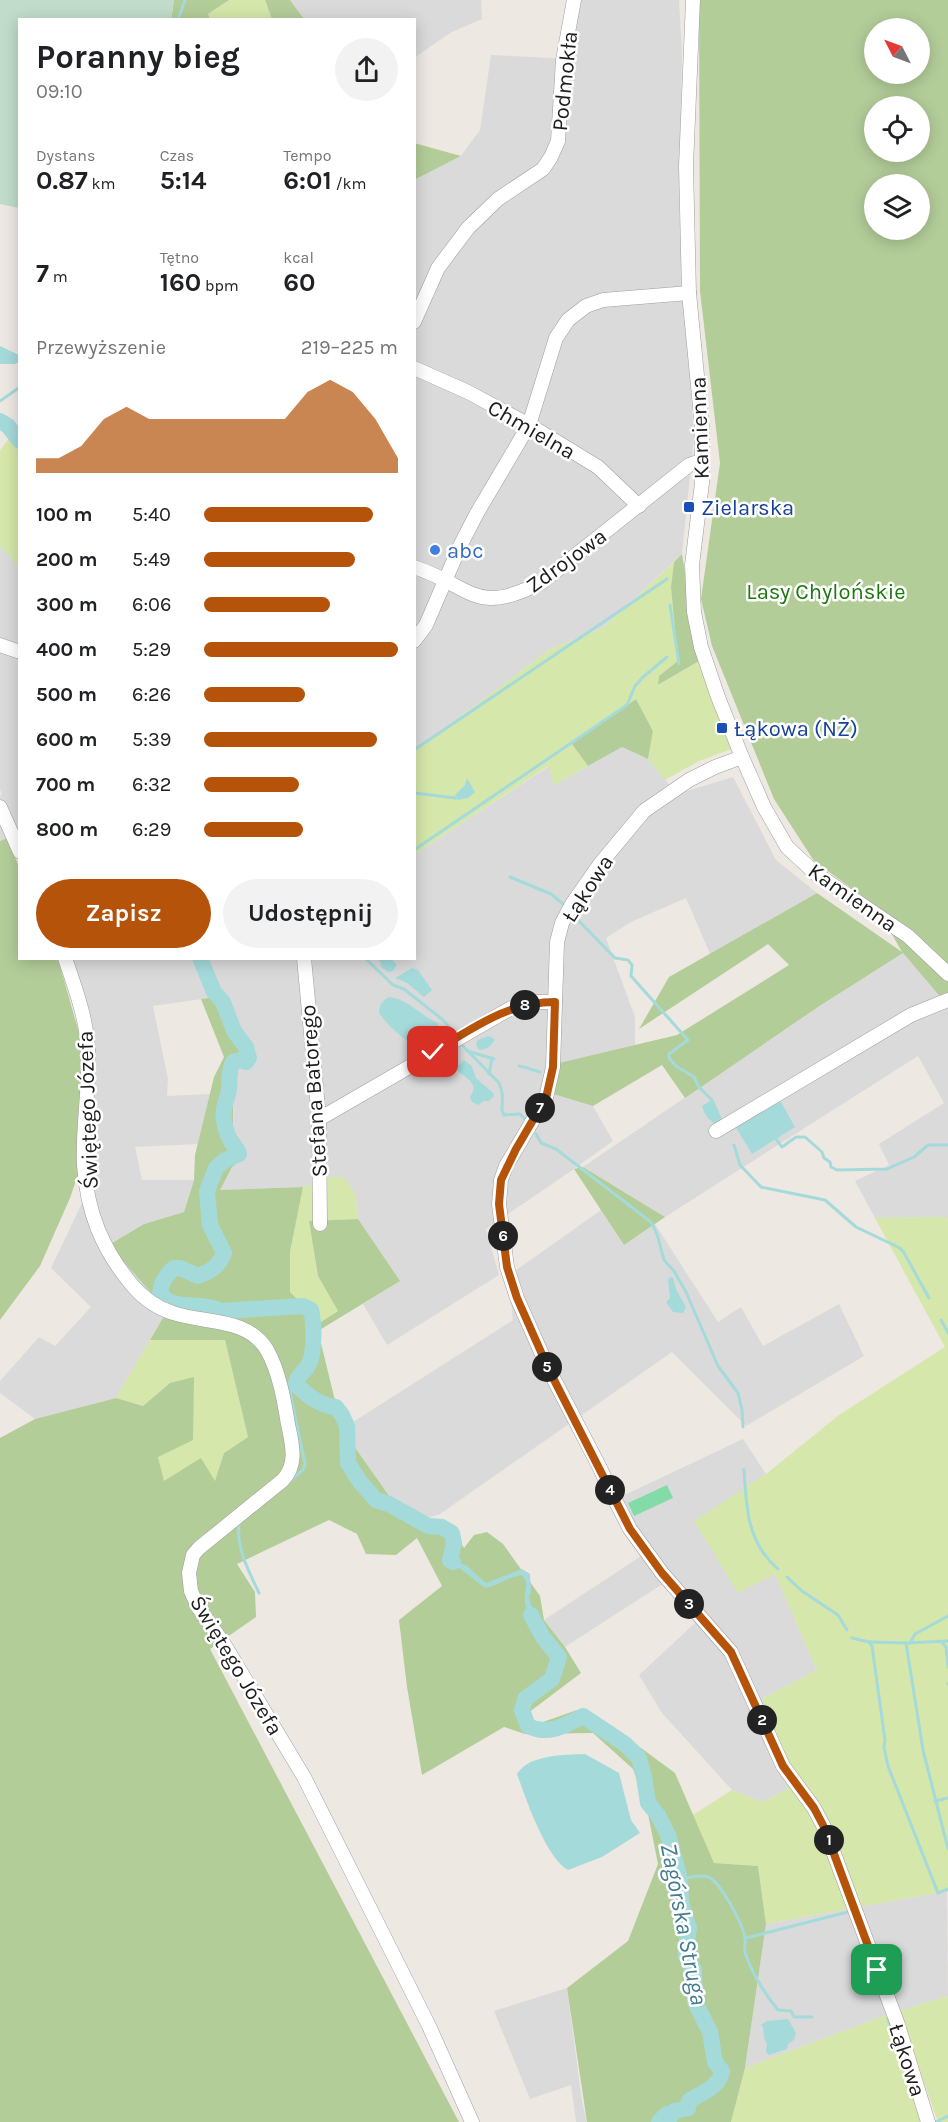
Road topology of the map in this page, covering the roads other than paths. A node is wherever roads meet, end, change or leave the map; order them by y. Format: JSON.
{"nodes":[{"id":1,"x":574,"y":0,"type":"edge"},
{"id":2,"x":693,"y":0,"type":"edge"},
{"id":3,"x":689,"y":293,"type":"junction"},
{"id":4,"x":416,"y":318,"type":"edge"},
{"id":5,"x":416,"y":369,"type":"edge"},
{"id":6,"x":529,"y":425,"type":"junction"},
{"id":7,"x":703,"y":460,"type":"junction"},
{"id":8,"x":639,"y":506,"type":"junction"},
{"id":9,"x":416,"y":568,"type":"edge"},
{"id":10,"x":444,"y":581,"type":"junction"},
{"id":11,"x":416,"y":638,"type":"edge"},
{"id":12,"x":0,"y":645,"type":"edge"},
{"id":13,"x":18,"y":651,"type":"edge"},
{"id":14,"x":742,"y":757,"type":"junction"},
{"id":15,"x":0,"y":807,"type":"edge"},
{"id":16,"x":18,"y":848,"type":"edge"},
{"id":17,"x":66,"y":960,"type":"edge"},
{"id":18,"x":304,"y":960,"type":"edge"},
{"id":19,"x":948,"y":974,"type":"edge"},
{"id":20,"x":948,"y":1000,"type":"edge"},
{"id":21,"x":555,"y":1002,"type":"junction"},
{"id":22,"x":319,"y":1119,"type":"junction"},
{"id":23,"x":716,"y":1131,"type":"dead end"},
{"id":24,"x":320,"y":1224,"type":"dead end"},
{"id":25,"x":472,"y":2122,"type":"edge"},
{"id":26,"x":928,"y":2122,"type":"edge"}],
"edges":[{"from":1,"to":4,"type":"street","name":"Podmokła"},
{"from":2,"to":3,"type":"street","name":"Kamienna"},
{"from":3,"to":6,"type":"street"},
{"from":3,"to":7,"type":"street","name":"Kamienna"},
{"from":5,"to":6,"type":"street","name":"Chmielna"},
{"from":6,"to":8,"type":"street","name":"Chmielna"},
{"from":6,"to":10,"type":"street"},
{"from":7,"to":8,"type":"street","name":"Zdrojowa"},
{"from":7,"to":14,"type":"street","name":"Kamienna"},
{"from":8,"to":10,"type":"street","name":"Zdrojowa"},
{"from":9,"to":10,"type":"street","name":"Zdrojowa"},
{"from":10,"to":11,"type":"street"},
{"from":12,"to":13,"type":"street"},
{"from":14,"to":19,"type":"street","name":"Kamienna"},
{"from":14,"to":21,"type":"street","name":"Łąkowa"},
{"from":15,"to":16,"type":"street"},
{"from":17,"to":25,"type":"street","name":"Świętego Józefa"},
{"from":18,"to":22,"type":"street","name":"Stefana Batorego"},
{"from":20,"to":23,"type":"street"},
{"from":21,"to":22,"type":"street"},
{"from":21,"to":26,"type":"street","name":"Łąkowa"},
{"from":22,"to":24,"type":"street","name":"Stefana Batorego"}]}
